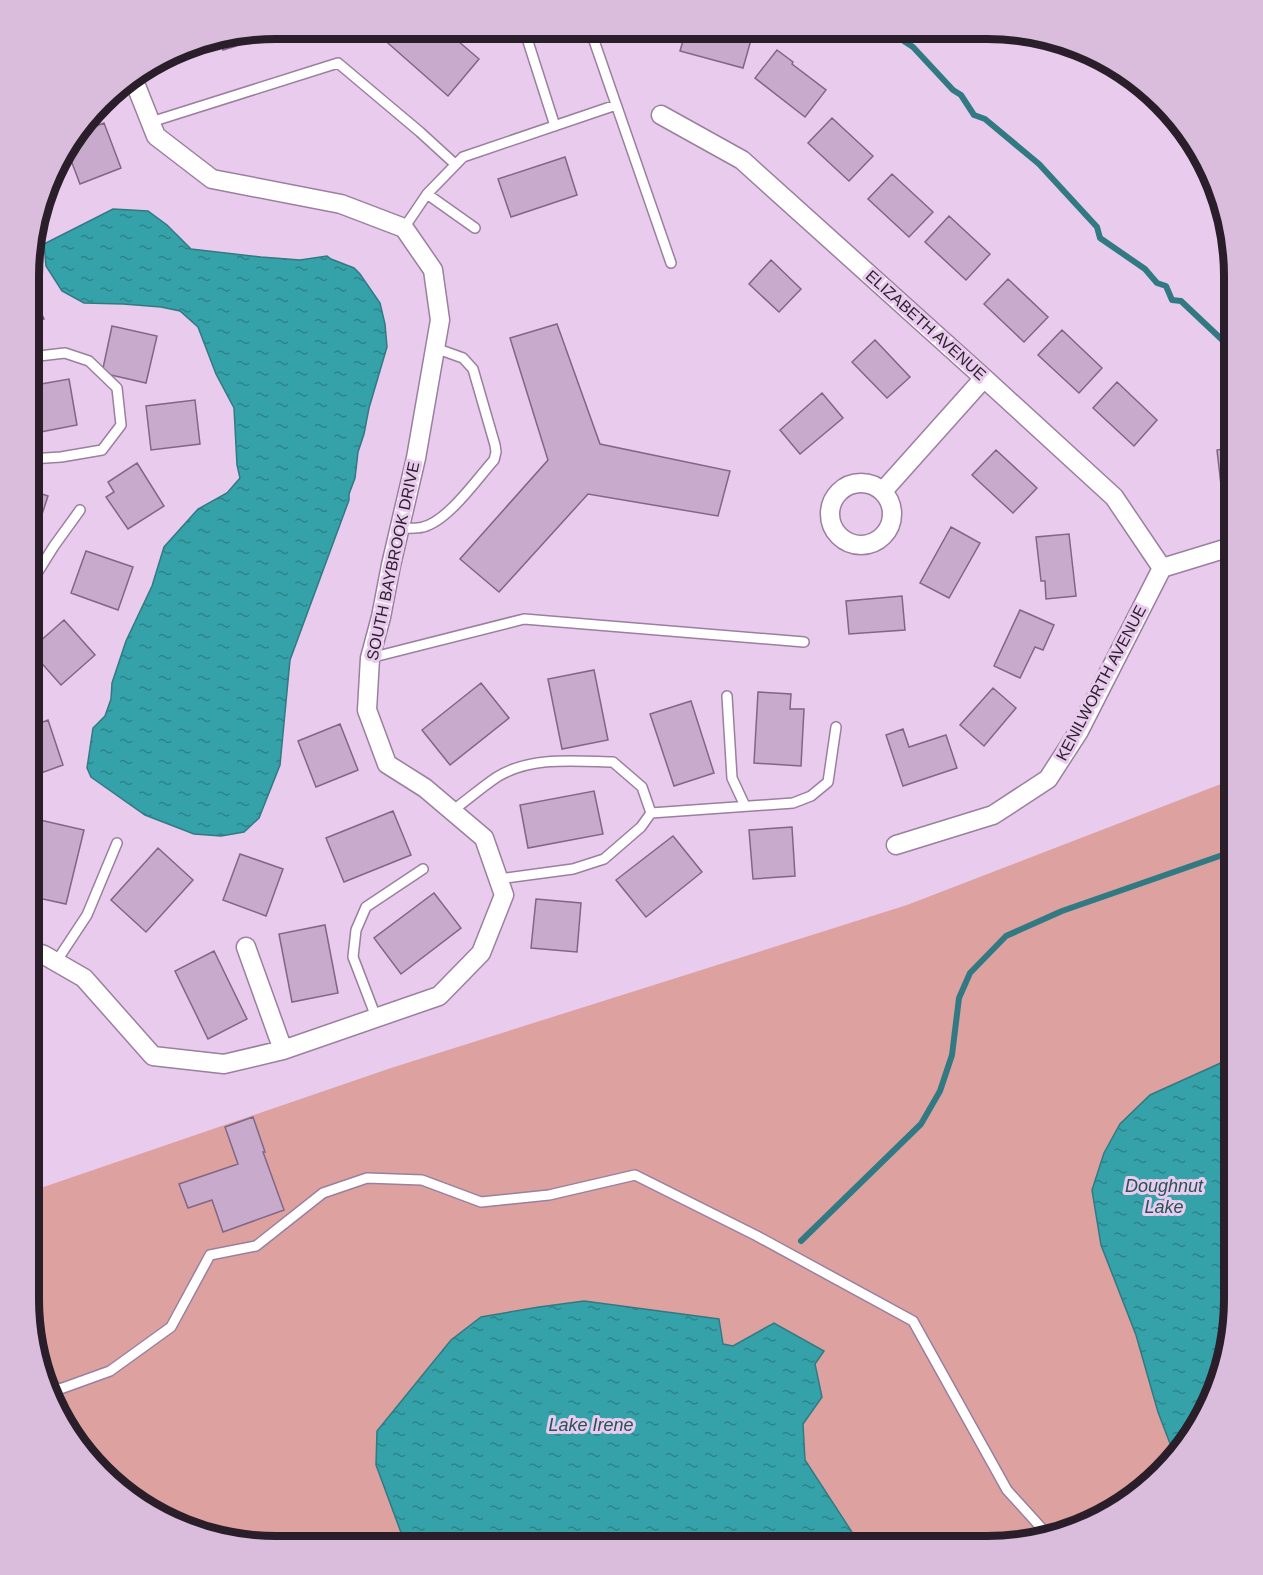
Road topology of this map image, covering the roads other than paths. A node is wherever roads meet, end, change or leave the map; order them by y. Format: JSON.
{"nodes":[{"id":1,"x":527,"y":39,"type":"edge"},
{"id":2,"x":593,"y":39,"type":"edge"},
{"id":3,"x":136,"y":85,"type":"edge"},
{"id":4,"x":616,"y":105,"type":"junction"},
{"id":5,"x":661,"y":115,"type":"dead end"},
{"id":6,"x":151,"y":122,"type":"junction"},
{"id":7,"x":555,"y":126,"type":"junction"},
{"id":8,"x":455,"y":164,"type":"junction"},
{"id":9,"x":427,"y":194,"type":"junction"},
{"id":10,"x":404,"y":228,"type":"junction"},
{"id":11,"x":475,"y":228,"type":"dead end"},
{"id":12,"x":670,"y":263,"type":"dead end"},
{"id":13,"x":435,"y":348,"type":"junction"},
{"id":14,"x":39,"y":356,"type":"edge"},
{"id":15,"x":984,"y":378,"type":"junction"},
{"id":16,"x":39,"y":458,"type":"edge"},
{"id":17,"x":883,"y":491,"type":"dead end"},
{"id":18,"x":80,"y":510,"type":"dead end"},
{"id":19,"x":399,"y":528,"type":"junction"},
{"id":20,"x":1224,"y":549,"type":"edge"},
{"id":21,"x":1162,"y":568,"type":"junction"},
{"id":22,"x":39,"y":570,"type":"edge"},
{"id":23,"x":804,"y":642,"type":"dead end"},
{"id":24,"x":370,"y":658,"type":"junction"},
{"id":25,"x":727,"y":696,"type":"dead end"},
{"id":26,"x":836,"y":727,"type":"dead end"},
{"id":27,"x":745,"y":806,"type":"junction"},
{"id":28,"x":452,"y":811,"type":"junction"},
{"id":29,"x":651,"y":813,"type":"junction"},
{"id":30,"x":117,"y":843,"type":"dead end"},
{"id":31,"x":896,"y":845,"type":"dead end"},
{"id":32,"x":423,"y":869,"type":"dead end"},
{"id":33,"x":499,"y":879,"type":"junction"},
{"id":34,"x":246,"y":947,"type":"dead end"},
{"id":35,"x":39,"y":953,"type":"edge"},
{"id":36,"x":56,"y":962,"type":"junction"},
{"id":37,"x":376,"y":1017,"type":"junction"},
{"id":38,"x":283,"y":1050,"type":"junction"},
{"id":39,"x":56,"y":1387,"type":"edge"},
{"id":40,"x":1042,"y":1529,"type":"edge"}],
"edges":[{"from":1,"to":7,"type":"lane"},
{"from":2,"to":4,"type":"lane"},
{"from":3,"to":6,"type":"street"},
{"from":4,"to":7,"type":"lane"},
{"from":4,"to":12,"type":"lane"},
{"from":5,"to":15,"type":"street","name":"ELIZABETH AVENUE"},
{"from":6,"to":8,"type":"lane"},
{"from":6,"to":10,"type":"street"},
{"from":7,"to":8,"type":"lane"},
{"from":8,"to":9,"type":"lane"},
{"from":9,"to":10,"type":"lane"},
{"from":9,"to":11,"type":"lane"},
{"from":10,"to":13,"type":"street","name":"SOUTH BAYBROOK DRIVE"},
{"from":13,"to":19,"type":"street","name":"SOUTH BAYBROOK DRIVE"},
{"from":13,"to":19,"type":"lane"},
{"from":14,"to":16,"type":"lane"},
{"from":15,"to":17,"type":"street"},
{"from":15,"to":21,"type":"street","name":"ELIZABETH AVENUE"},
{"from":18,"to":22,"type":"lane"},
{"from":19,"to":24,"type":"street","name":"SOUTH BAYBROOK DRIVE"},
{"from":20,"to":21,"type":"street"},
{"from":21,"to":31,"type":"street","name":"KENILWORTH AVENUE"},
{"from":23,"to":24,"type":"lane"},
{"from":24,"to":28,"type":"street","name":"SOUTH BAYBROOK DRIVE"},
{"from":25,"to":27,"type":"lane"},
{"from":26,"to":27,"type":"lane"},
{"from":27,"to":29,"type":"lane"},
{"from":28,"to":29,"type":"lane"},
{"from":28,"to":33,"type":"street","name":"SOUTH BAYBROOK DRIVE"},
{"from":29,"to":33,"type":"lane"},
{"from":30,"to":36,"type":"lane"},
{"from":32,"to":37,"type":"lane"},
{"from":33,"to":37,"type":"street","name":"SOUTH BAYBROOK DRIVE"},
{"from":34,"to":38,"type":"street"},
{"from":35,"to":36,"type":"street","name":"SOUTH BAYBROOK DRIVE"},
{"from":36,"to":38,"type":"street","name":"SOUTH BAYBROOK DRIVE"},
{"from":37,"to":38,"type":"street","name":"SOUTH BAYBROOK DRIVE"},
{"from":39,"to":40,"type":"lane"}]}
